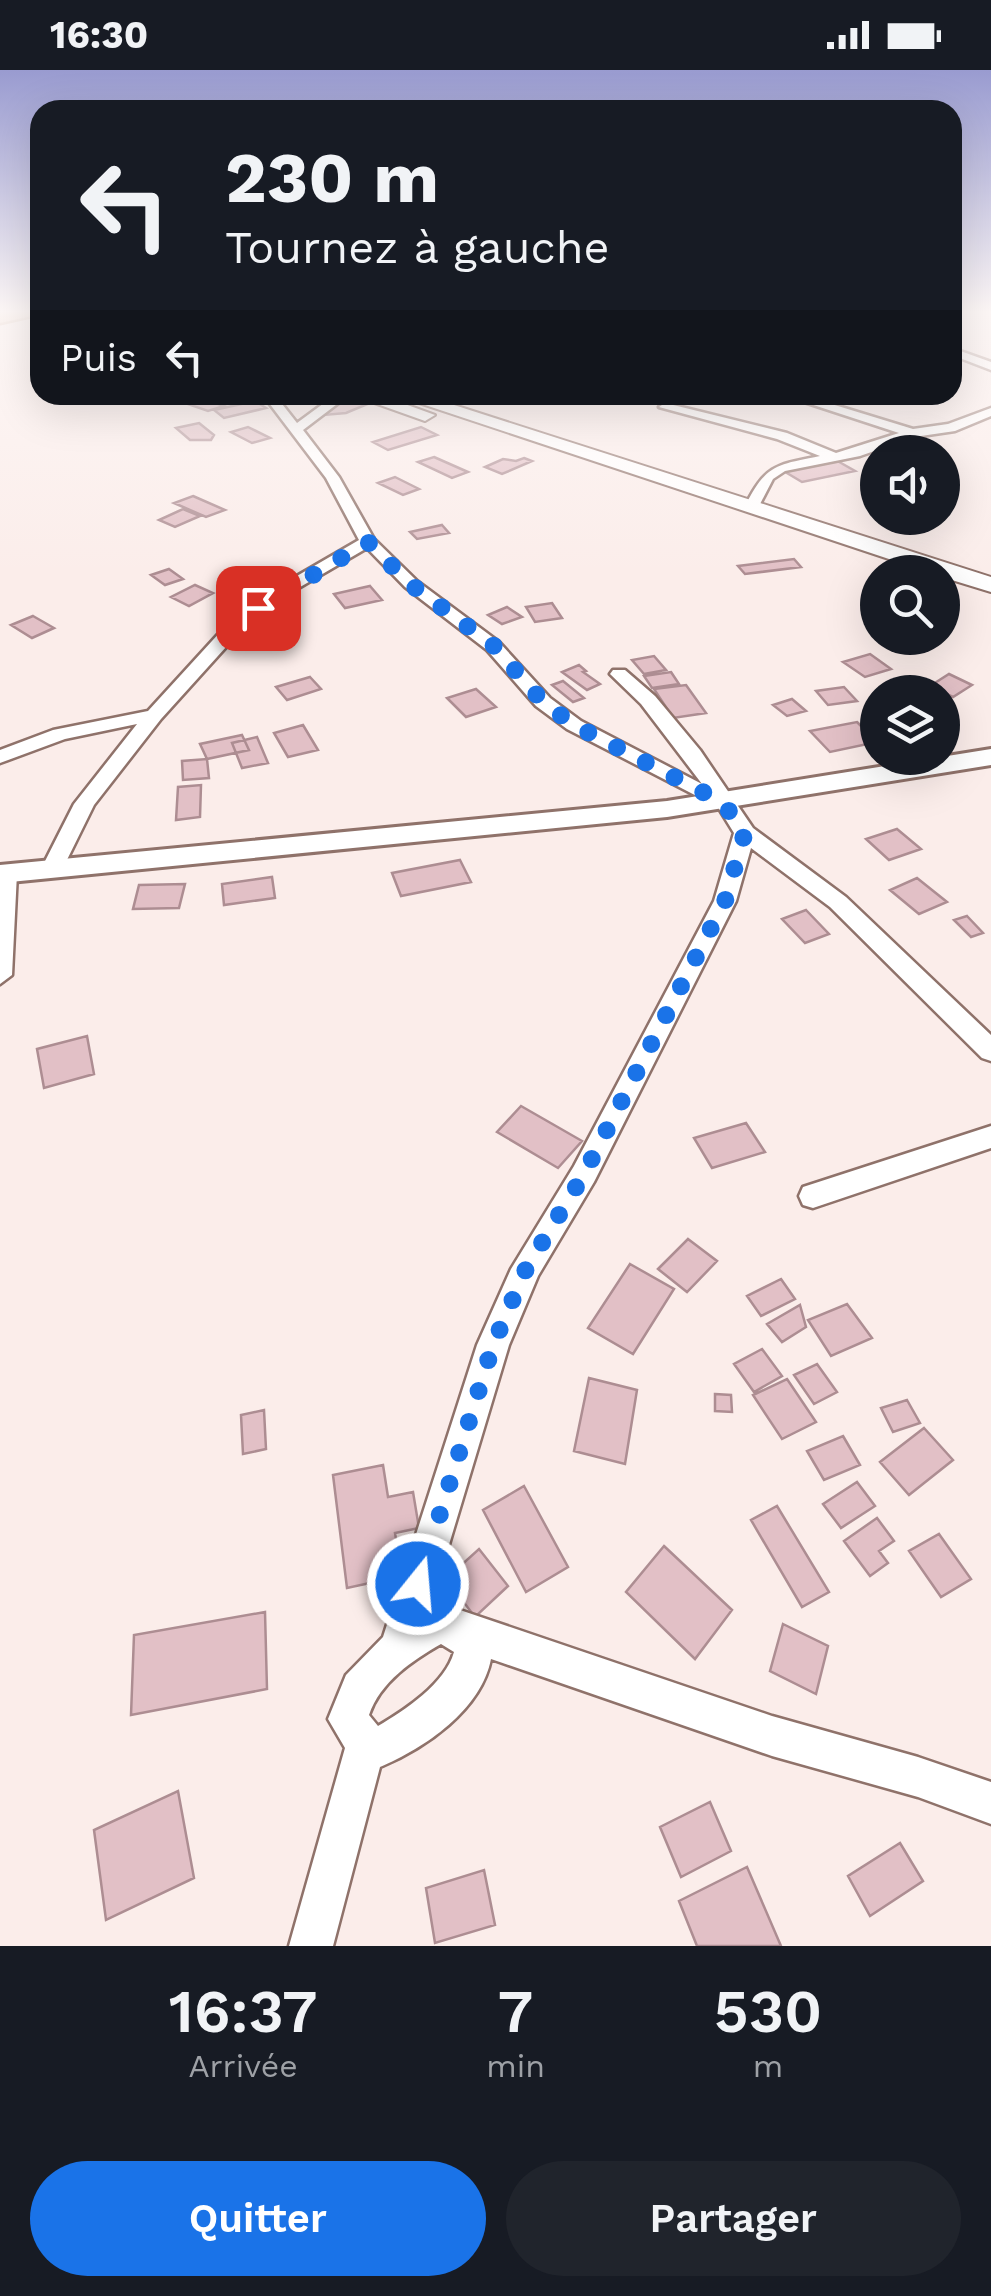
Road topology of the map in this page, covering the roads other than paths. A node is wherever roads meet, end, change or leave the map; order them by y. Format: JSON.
{"nodes":[{"id":1,"x":276,"y":405,"type":"edge"},
{"id":2,"x":329,"y":405,"type":"edge"},
{"id":3,"x":395,"y":405,"type":"edge"},
{"id":4,"x":433,"y":405,"type":"edge"},
{"id":5,"x":821,"y":405,"type":"edge"},
{"id":6,"x":665,"y":406,"type":"dead end"},
{"id":7,"x":991,"y":412,"type":"edge"},
{"id":8,"x":295,"y":430,"type":"junction"},
{"id":9,"x":912,"y":433,"type":"junction"},
{"id":10,"x":834,"y":457,"type":"junction"},
{"id":11,"x":668,"y":485,"type":"junction"},
{"id":12,"x":752,"y":506,"type":"junction"},
{"id":13,"x":791,"y":527,"type":"junction"},
{"id":14,"x":368,"y":542,"type":"junction"},
{"id":15,"x":860,"y":558,"type":"edge"},
{"id":16,"x":991,"y":585,"type":"edge"},
{"id":17,"x":960,"y":599,"type":"edge"},
{"id":18,"x":991,"y":610,"type":"edge"},
{"id":19,"x":619,"y":674,"type":"dead end"},
{"id":20,"x":154,"y":714,"type":"junction"},
{"id":21,"x":0,"y":756,"type":"edge"},
{"id":22,"x":991,"y":757,"type":"edge"},
{"id":23,"x":722,"y":802,"type":"junction"},
{"id":24,"x":745,"y":832,"type":"junction"},
{"id":25,"x":52,"y":868,"type":"junction"},
{"id":26,"x":3,"y":874,"type":"edge"},
{"id":27,"x":0,"y":975,"type":"edge"},
{"id":28,"x":991,"y":1050,"type":"edge"},
{"id":29,"x":991,"y":1137,"type":"edge"},
{"id":30,"x":814,"y":1196,"type":"dead end"},
{"id":31,"x":457,"y":1628,"type":"junction"},
{"id":32,"x":397,"y":1652,"type":"junction"},
{"id":33,"x":366,"y":1744,"type":"junction"},
{"id":34,"x":991,"y":1803,"type":"edge"},
{"id":35,"x":311,"y":1946,"type":"edge"}],
"edges":[{"from":1,"to":8,"type":"street"},
{"from":2,"to":8,"type":"street"},
{"from":3,"to":11,"type":"main road"},
{"from":4,"to":11,"type":"main road"},
{"from":5,"to":9,"type":"street"},
{"from":6,"to":10,"type":"street"},
{"from":7,"to":9,"type":"street"},
{"from":8,"to":14,"type":"street"},
{"from":9,"to":10,"type":"street"},
{"from":10,"to":12,"type":"street"},
{"from":11,"to":12,"type":"main road"},
{"from":11,"to":13,"type":"main road"},
{"from":12,"to":13,"type":"main road"},
{"from":13,"to":15,"type":"main road"},
{"from":13,"to":16,"type":"main road"},
{"from":14,"to":20,"type":"street"},
{"from":14,"to":23,"type":"street"},
{"from":17,"to":18,"type":"main road"},
{"from":19,"to":23,"type":"street"},
{"from":20,"to":21,"type":"street"},
{"from":20,"to":25,"type":"street"},
{"from":22,"to":23,"type":"street"},
{"from":23,"to":24,"type":"street"},
{"from":23,"to":25,"type":"street"},
{"from":24,"to":28,"type":"street"},
{"from":24,"to":32,"type":"street"},
{"from":25,"to":26,"type":"street"},
{"from":26,"to":27,"type":"street"},
{"from":29,"to":30,"type":"street"},
{"from":31,"to":32,"type":"street"},
{"from":31,"to":33,"type":"street"},
{"from":31,"to":34,"type":"street"},
{"from":32,"to":33,"type":"street"},
{"from":33,"to":35,"type":"street"}]}
